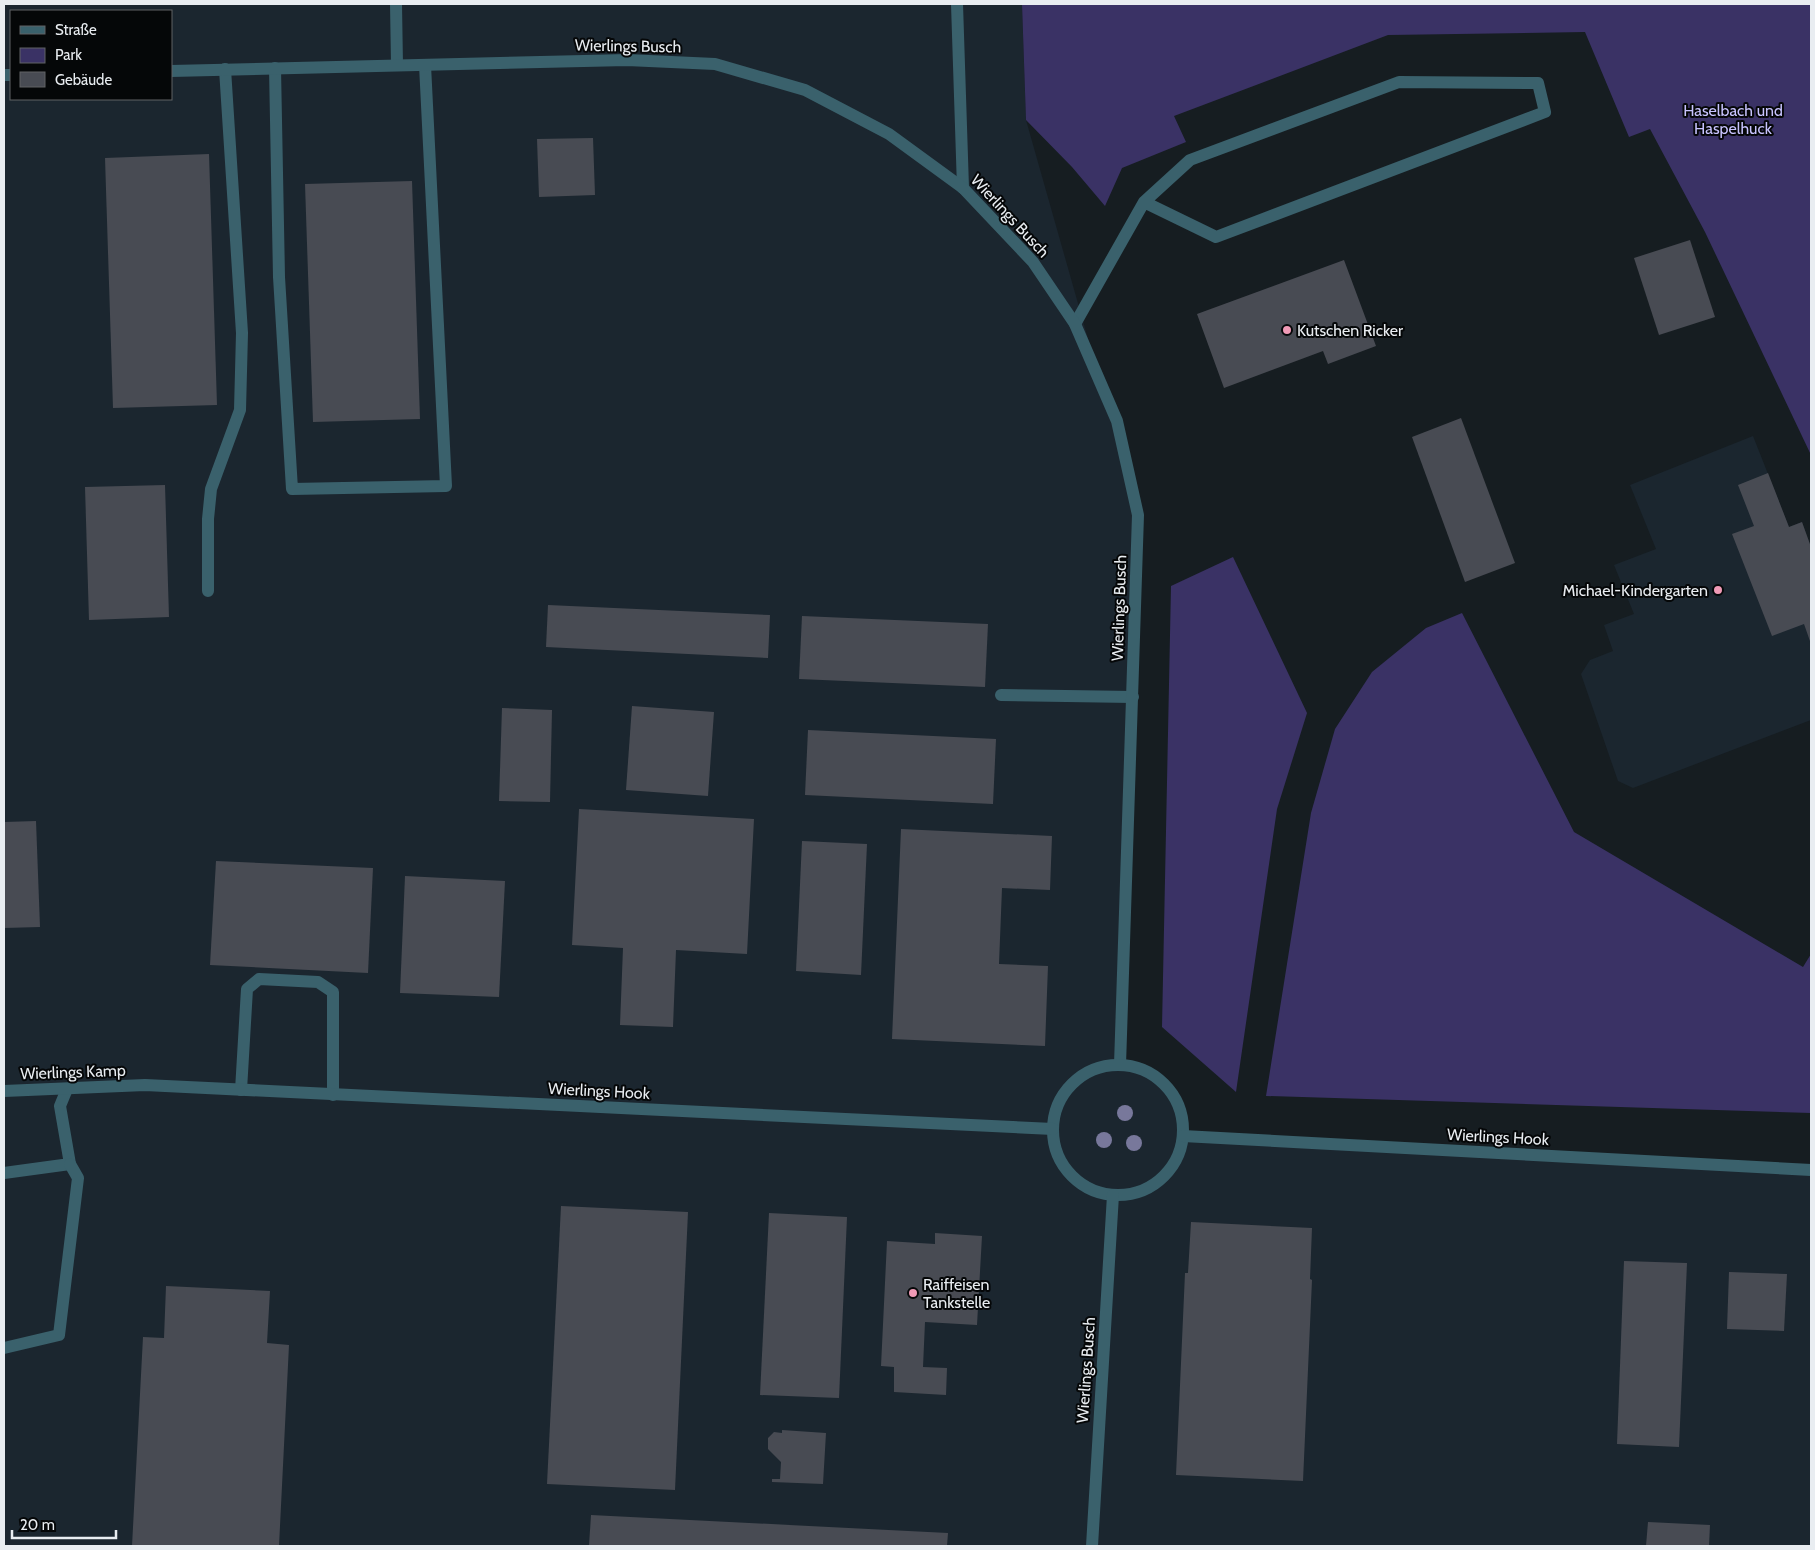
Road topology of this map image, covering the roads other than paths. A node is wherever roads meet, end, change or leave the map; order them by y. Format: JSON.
{"nodes":[{"id":1,"x":396,"y":4,"type":"edge"},
{"id":2,"x":957,"y":4,"type":"edge"},
{"id":3,"x":425,"y":65,"type":"junction"},
{"id":4,"x":397,"y":66,"type":"junction"},
{"id":5,"x":275,"y":68,"type":"junction"},
{"id":6,"x":225,"y":69,"type":"junction"},
{"id":7,"x":172,"y":71,"type":"edge"},
{"id":8,"x":963,"y":188,"type":"junction"},
{"id":9,"x":1144,"y":202,"type":"junction"},
{"id":10,"x":1075,"y":324,"type":"junction"},
{"id":11,"x":208,"y":591,"type":"dead end"},
{"id":12,"x":1001,"y":695,"type":"dead end"},
{"id":13,"x":1133,"y":697,"type":"junction"},
{"id":14,"x":1120,"y":1065,"type":"junction"},
{"id":15,"x":145,"y":1086,"type":"joint"},
{"id":16,"x":67,"y":1089,"type":"junction"},
{"id":17,"x":241,"y":1090,"type":"junction"},
{"id":18,"x":4,"y":1092,"type":"edge"},
{"id":19,"x":333,"y":1094,"type":"junction"},
{"id":20,"x":1053,"y":1129,"type":"junction"},
{"id":21,"x":1184,"y":1136,"type":"junction"},
{"id":22,"x":70,"y":1164,"type":"junction"},
{"id":23,"x":1811,"y":1170,"type":"edge"},
{"id":24,"x":4,"y":1174,"type":"edge"},
{"id":25,"x":1113,"y":1195,"type":"junction"},
{"id":26,"x":4,"y":1348,"type":"edge"},
{"id":27,"x":1092,"y":1546,"type":"edge"}],
"edges":[{"from":1,"to":4,"type":"street"},
{"from":2,"to":8,"type":"street"},
{"from":3,"to":4,"type":"street","name":"Wierlings Busch"},
{"from":3,"to":5,"type":"street"},
{"from":3,"to":8,"type":"street","name":"Wierlings Busch"},
{"from":4,"to":5,"type":"street","name":"Wierlings Busch"},
{"from":5,"to":6,"type":"street","name":"Wierlings Busch"},
{"from":6,"to":7,"type":"street","name":"Wierlings Busch"},
{"from":6,"to":11,"type":"street"},
{"from":8,"to":10,"type":"street","name":"Wierlings Busch"},
{"from":9,"to":9,"type":"street"},
{"from":9,"to":10,"type":"street"},
{"from":10,"to":13,"type":"street","name":"Wierlings Busch"},
{"from":12,"to":13,"type":"street"},
{"from":13,"to":14,"type":"street","name":"Wierlings Busch"},
{"from":14,"to":20,"type":"street"},
{"from":14,"to":21,"type":"street"},
{"from":15,"to":16,"type":"street","name":"Wierlings Kamp"},
{"from":15,"to":17,"type":"street","name":"Wierlings Hook"},
{"from":16,"to":18,"type":"street","name":"Wierlings Kamp"},
{"from":16,"to":22,"type":"street"},
{"from":17,"to":19,"type":"street","name":"Wierlings Hook"},
{"from":17,"to":19,"type":"street"},
{"from":19,"to":20,"type":"street","name":"Wierlings Hook"},
{"from":20,"to":25,"type":"street"},
{"from":21,"to":23,"type":"street","name":"Wierlings Hook"},
{"from":21,"to":25,"type":"street"},
{"from":22,"to":24,"type":"street"},
{"from":22,"to":26,"type":"street"},
{"from":25,"to":27,"type":"street","name":"Wierlings Busch"}]}
